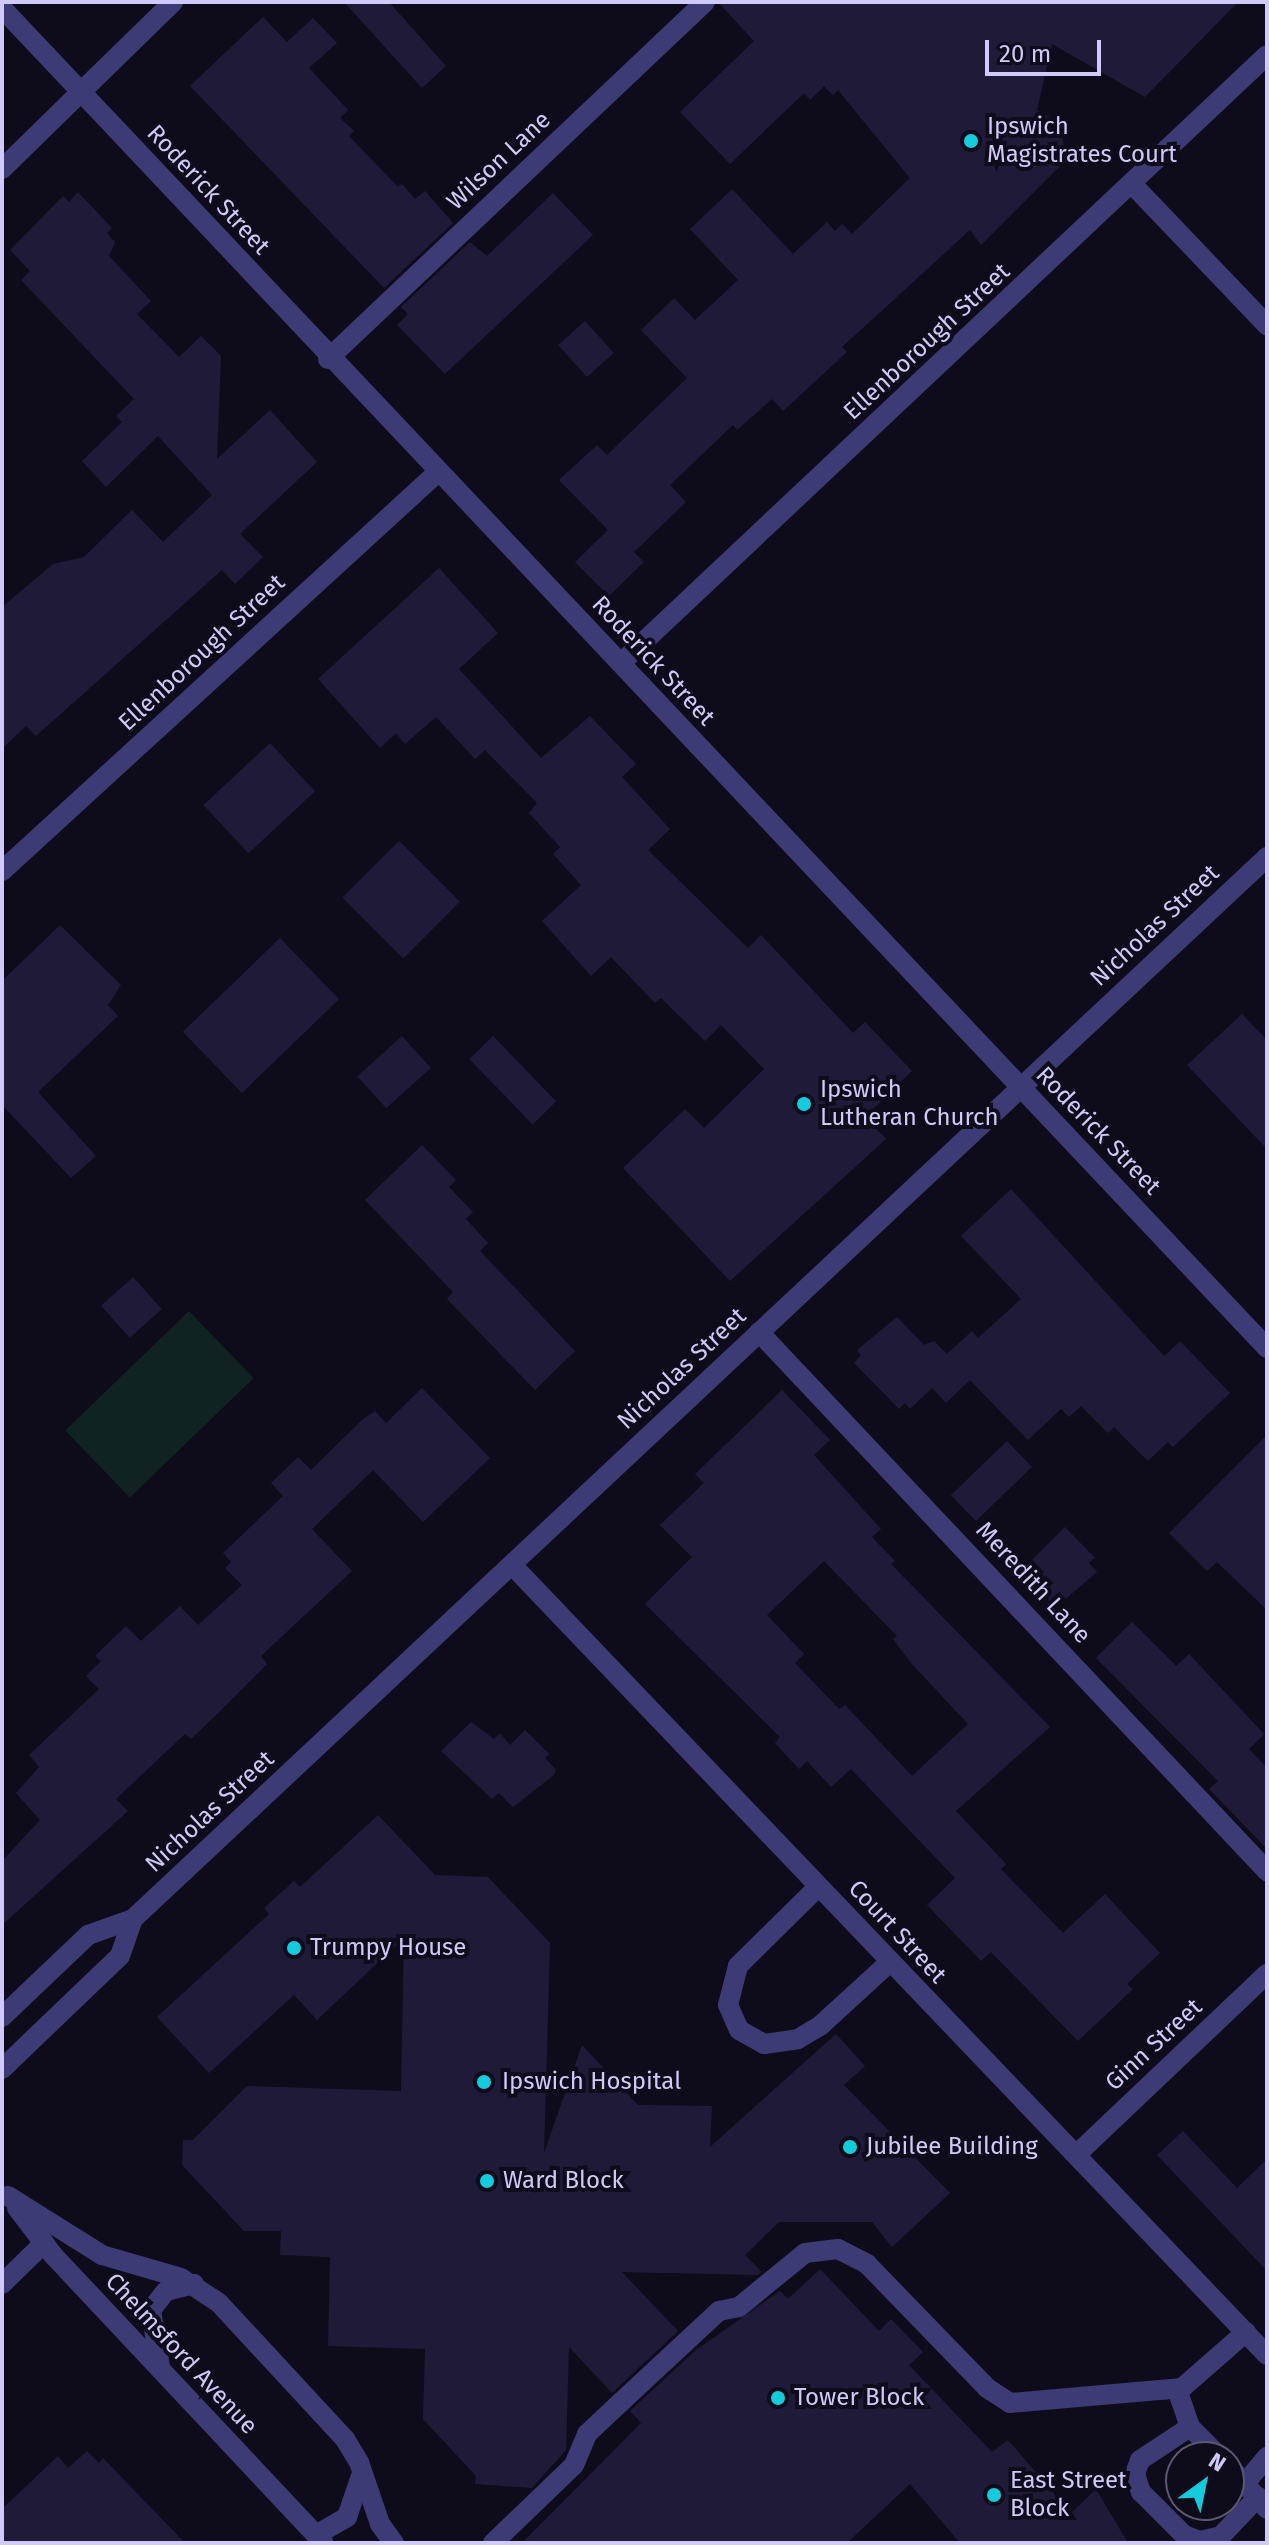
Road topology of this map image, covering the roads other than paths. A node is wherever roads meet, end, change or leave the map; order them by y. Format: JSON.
{"nodes":[{"id":1,"x":173,"y":2,"type":"edge"},
{"id":2,"x":705,"y":2,"type":"edge"},
{"id":3,"x":2,"y":8,"type":"edge"},
{"id":4,"x":1267,"y":55,"type":"edge"},
{"id":5,"x":81,"y":92,"type":"junction"},
{"id":6,"x":2,"y":169,"type":"edge"},
{"id":7,"x":1133,"y":185,"type":"junction"},
{"id":8,"x":1267,"y":325,"type":"edge"},
{"id":9,"x":328,"y":359,"type":"junction"},
{"id":10,"x":437,"y":473,"type":"junction"},
{"id":11,"x":621,"y":663,"type":"junction"},
{"id":12,"x":1267,"y":857,"type":"edge"},
{"id":13,"x":2,"y":871,"type":"edge"},
{"id":14,"x":1019,"y":1086,"type":"junction"},
{"id":15,"x":759,"y":1332,"type":"junction"},
{"id":16,"x":1267,"y":1348,"type":"edge"},
{"id":17,"x":512,"y":1565,"type":"junction"},
{"id":18,"x":1267,"y":1871,"type":"edge"},
{"id":19,"x":818,"y":1887,"type":"junction"},
{"id":20,"x":133,"y":1919,"type":"junction"},
{"id":21,"x":889,"y":1963,"type":"junction"},
{"id":22,"x":1267,"y":1974,"type":"edge"},
{"id":23,"x":2,"y":2017,"type":"edge"},
{"id":24,"x":2,"y":2069,"type":"edge"},
{"id":25,"x":1077,"y":2154,"type":"junction"},
{"id":26,"x":5,"y":2193,"type":"edge"},
{"id":27,"x":44,"y":2243,"type":"junction"},
{"id":28,"x":2,"y":2284,"type":"edge"},
{"id":29,"x":194,"y":2284,"type":"junction"},
{"id":30,"x":1246,"y":2332,"type":"junction"},
{"id":31,"x":1267,"y":2355,"type":"edge"},
{"id":32,"x":162,"y":2372,"type":"junction"},
{"id":33,"x":1177,"y":2389,"type":"junction"},
{"id":34,"x":1190,"y":2427,"type":"junction"},
{"id":35,"x":1204,"y":2441,"type":"edge"},
{"id":36,"x":1267,"y":2457,"type":"edge"},
{"id":37,"x":362,"y":2472,"type":"junction"},
{"id":38,"x":1257,"y":2496,"type":"edge"},
{"id":39,"x":320,"y":2539,"type":"edge"},
{"id":40,"x":394,"y":2543,"type":"edge"},
{"id":41,"x":493,"y":2543,"type":"edge"}],
"edges":[{"from":1,"to":5,"type":"street"},
{"from":2,"to":9,"type":"street","name":"Wilson Lane"},
{"from":3,"to":5,"type":"street","name":"Roderick Street"},
{"from":4,"to":7,"type":"street","name":"Ellenborough Street"},
{"from":5,"to":6,"type":"street"},
{"from":5,"to":9,"type":"street","name":"Roderick Street"},
{"from":7,"to":8,"type":"street"},
{"from":7,"to":11,"type":"street","name":"Ellenborough Street"},
{"from":9,"to":10,"type":"street","name":"Roderick Street"},
{"from":10,"to":11,"type":"street","name":"Roderick Street"},
{"from":10,"to":13,"type":"street","name":"Ellenborough Street"},
{"from":11,"to":14,"type":"street","name":"Roderick Street"},
{"from":12,"to":14,"type":"street","name":"Nicholas Street"},
{"from":14,"to":15,"type":"street","name":"Nicholas Street"},
{"from":14,"to":16,"type":"street","name":"Roderick Street"},
{"from":15,"to":17,"type":"street","name":"Nicholas Street"},
{"from":15,"to":18,"type":"street","name":"Meredith Lane"},
{"from":17,"to":19,"type":"street","name":"Court Street"},
{"from":17,"to":20,"type":"street","name":"Nicholas Street"},
{"from":19,"to":21,"type":"street","name":"Court Street"},
{"from":19,"to":21,"type":"street"},
{"from":20,"to":23,"type":"street","name":"Nicholas Street"},
{"from":20,"to":24,"type":"street","name":"Nicholas Street"},
{"from":21,"to":25,"type":"street","name":"Court Street"},
{"from":22,"to":25,"type":"street","name":"Ginn Street"},
{"from":25,"to":30,"type":"street","name":"Court Street"},
{"from":26,"to":27,"type":"street","name":"Chelmsford Avenue"},
{"from":26,"to":29,"type":"street","name":"Chelmsford Avenue"},
{"from":27,"to":28,"type":"street"},
{"from":27,"to":32,"type":"street","name":"Chelmsford Avenue"},
{"from":29,"to":32,"type":"street"},
{"from":29,"to":37,"type":"street","name":"Chelmsford Avenue"},
{"from":30,"to":31,"type":"street","name":"Court Street"},
{"from":30,"to":33,"type":"street"},
{"from":32,"to":39,"type":"street","name":"Chelmsford Avenue"},
{"from":33,"to":34,"type":"street"},
{"from":33,"to":41,"type":"street"},
{"from":34,"to":35,"type":"street"},
{"from":34,"to":38,"type":"street"},
{"from":36,"to":38,"type":"street"},
{"from":37,"to":39,"type":"street"},
{"from":37,"to":40,"type":"street","name":"Chelmsford Avenue"}]}
